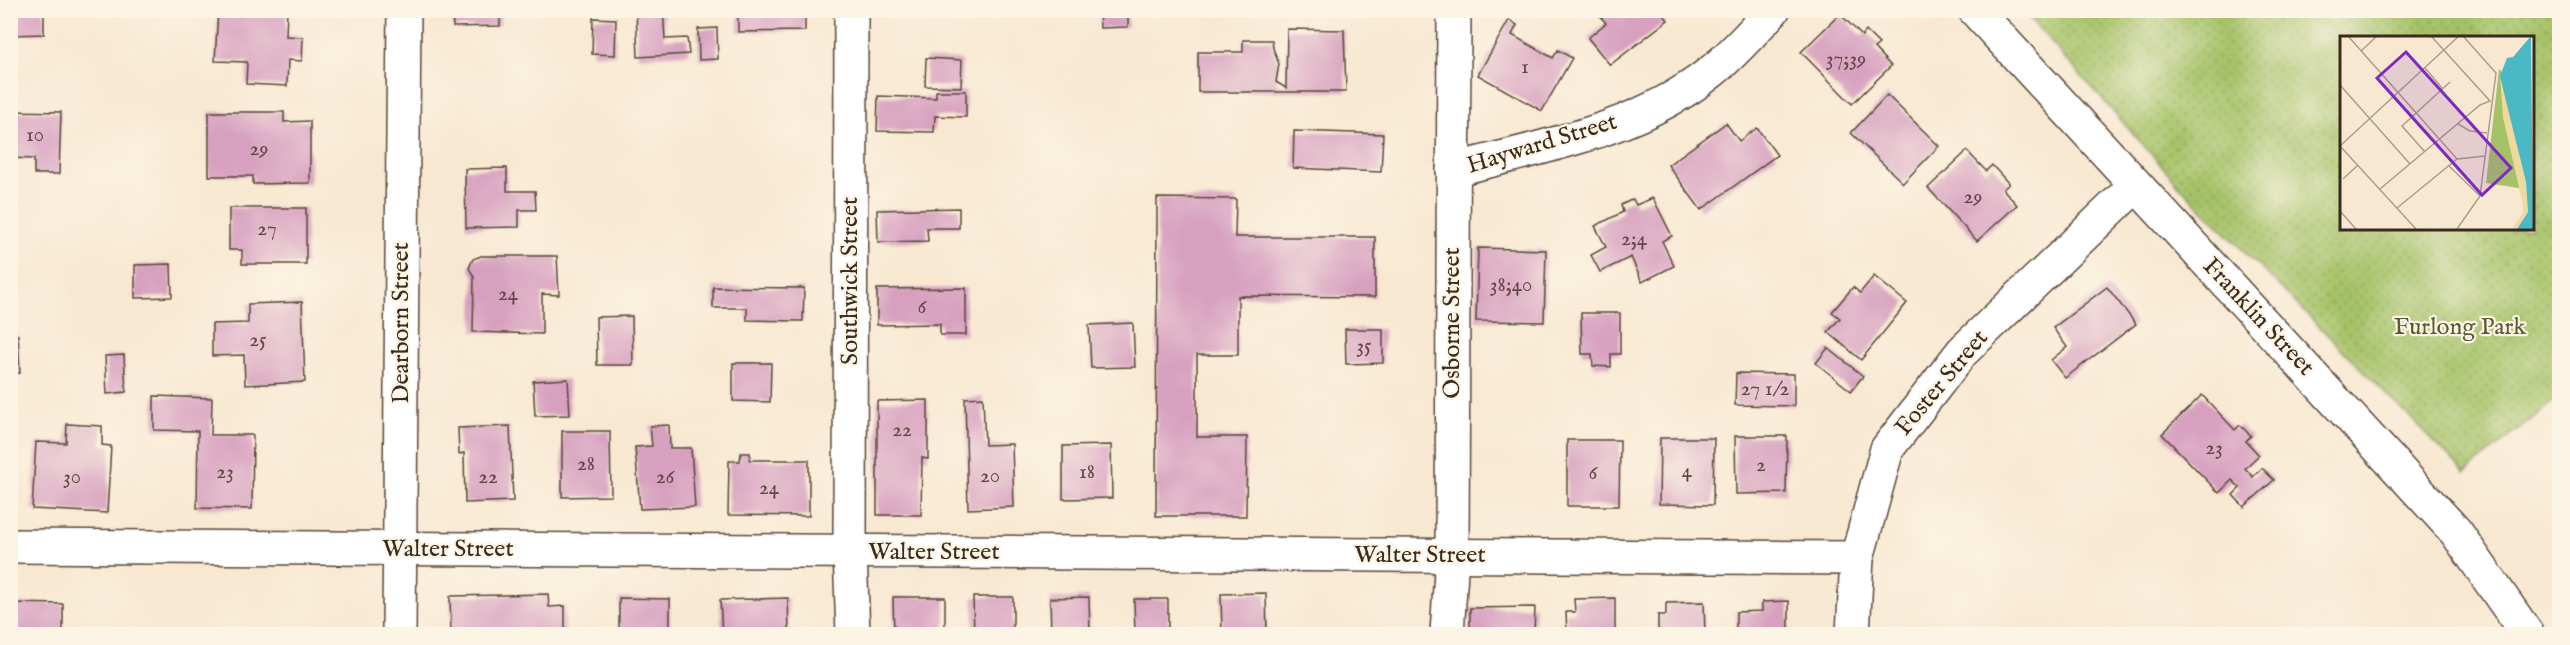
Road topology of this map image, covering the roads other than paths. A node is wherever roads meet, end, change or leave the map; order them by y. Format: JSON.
{"nodes":[{"id":1,"x":404,"y":10,"type":"edge"},
{"id":2,"x":851,"y":10,"type":"edge"},
{"id":3,"x":1455,"y":10,"type":"edge"},
{"id":4,"x":1773,"y":10,"type":"edge"},
{"id":5,"x":1975,"y":10,"type":"edge"},
{"id":6,"x":1452,"y":170,"type":"junction"},
{"id":7,"x":2135,"y":186,"type":"junction"},
{"id":8,"x":10,"y":546,"type":"edge"},
{"id":9,"x":399,"y":549,"type":"junction"},
{"id":10,"x":850,"y":552,"type":"junction"},
{"id":11,"x":1452,"y":555,"type":"junction"},
{"id":12,"x":1857,"y":558,"type":"junction"},
{"id":13,"x":399,"y":634,"type":"edge"},
{"id":14,"x":853,"y":634,"type":"edge"},
{"id":15,"x":1447,"y":634,"type":"edge"},
{"id":16,"x":1853,"y":634,"type":"edge"},
{"id":17,"x":2527,"y":634,"type":"edge"}],
"edges":[{"from":1,"to":9,"type":"street","name":"Dearborn Street"},
{"from":2,"to":10,"type":"street","name":"Southwick Street"},
{"from":3,"to":6,"type":"street","name":"Osborne Street"},
{"from":4,"to":6,"type":"street","name":"Hayward Street"},
{"from":5,"to":7,"type":"street","name":"Franklin Street"},
{"from":6,"to":11,"type":"street","name":"Osborne Street"},
{"from":7,"to":12,"type":"street","name":"Foster Street"},
{"from":7,"to":17,"type":"street","name":"Franklin Street"},
{"from":8,"to":9,"type":"street","name":"Walter Street"},
{"from":9,"to":10,"type":"street","name":"Walter Street"},
{"from":9,"to":13,"type":"street","name":"Dearborn Street"},
{"from":10,"to":11,"type":"street","name":"Walter Street"},
{"from":10,"to":14,"type":"street","name":"Southwick Street"},
{"from":11,"to":12,"type":"street","name":"Walter Street"},
{"from":11,"to":15,"type":"street","name":"Osborne Street"},
{"from":12,"to":16,"type":"street","name":"Foster Street"}]}
